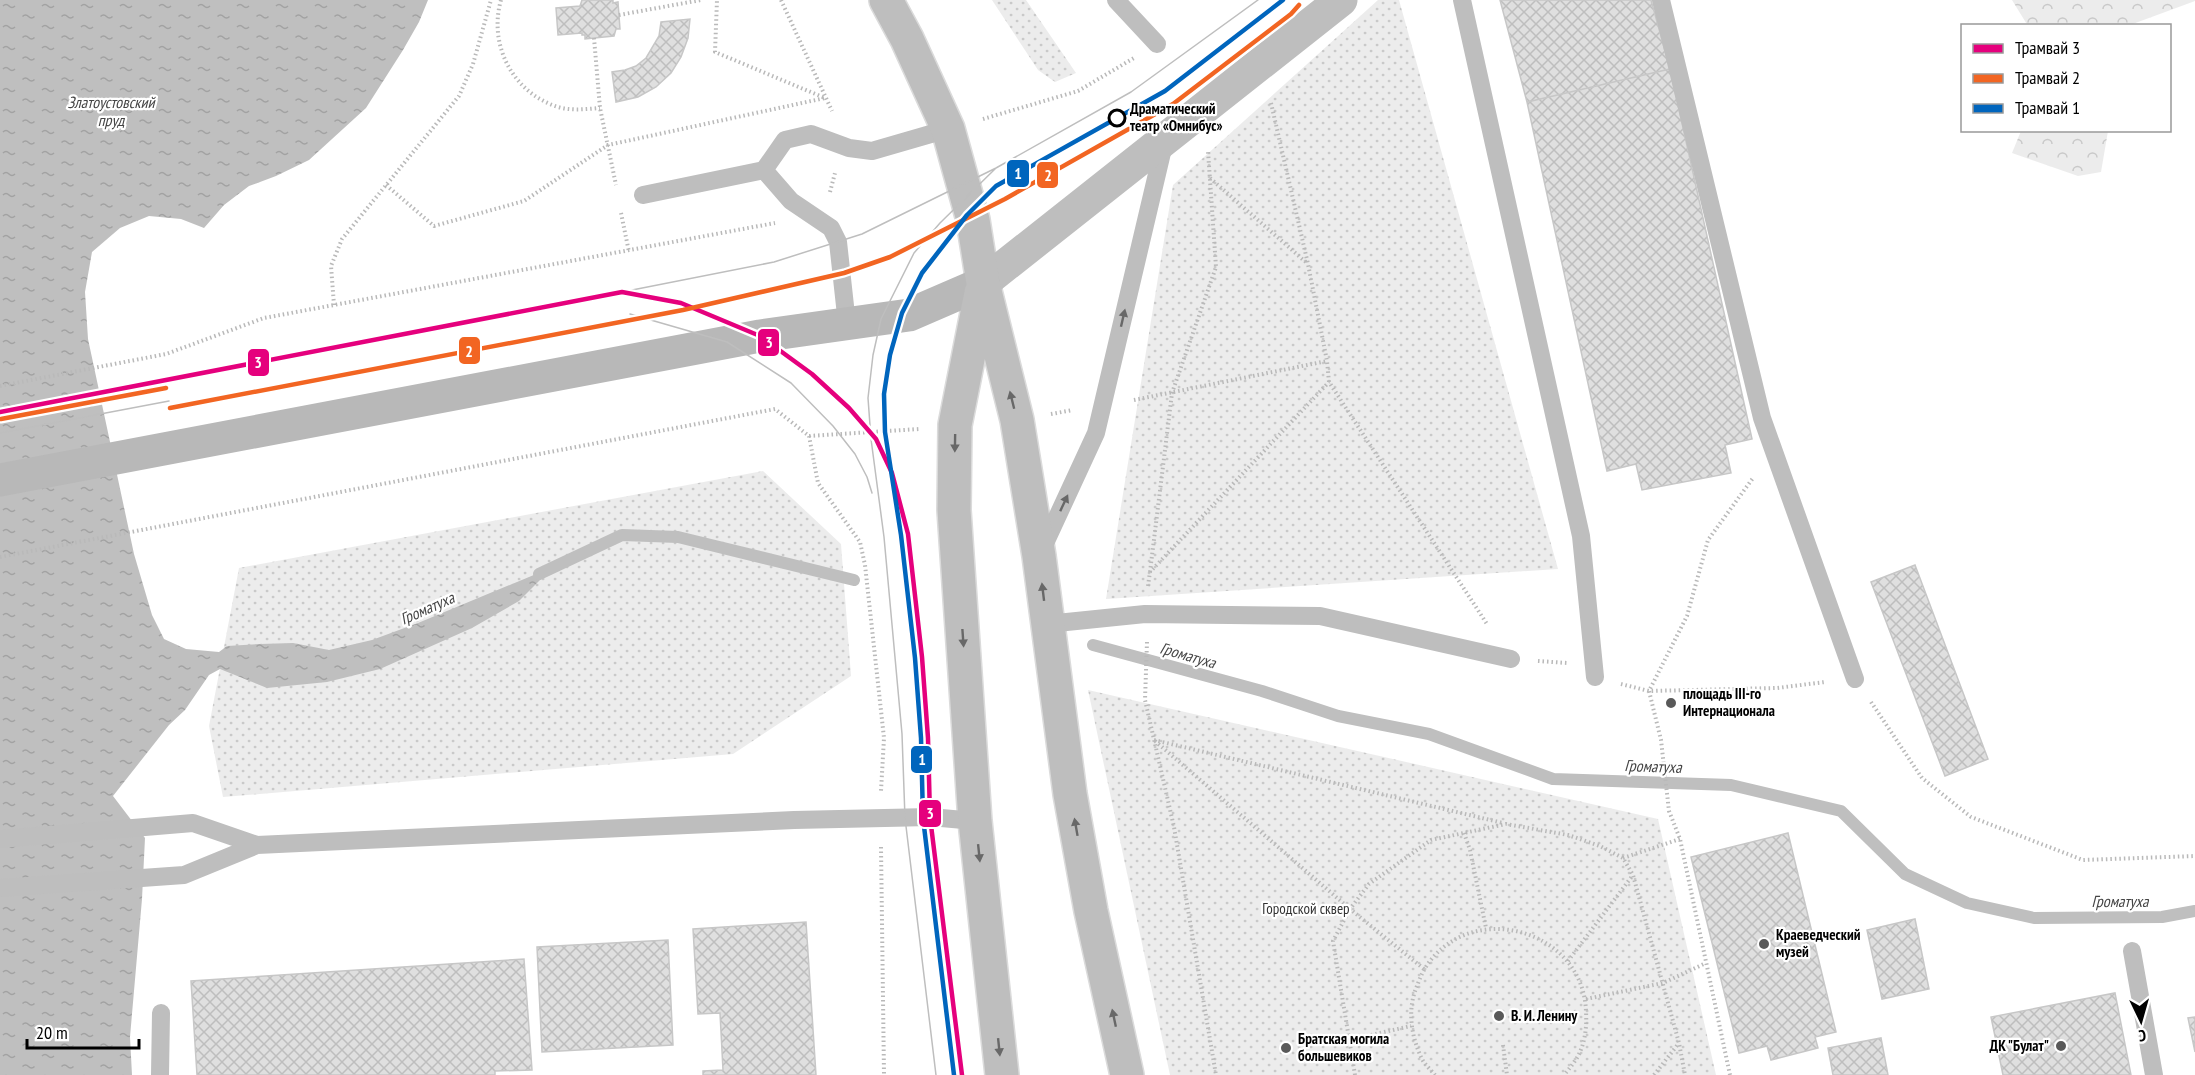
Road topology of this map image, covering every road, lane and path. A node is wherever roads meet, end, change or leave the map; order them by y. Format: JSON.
{"nodes":[{"id":1,"x":491,"y":0,"type":"edge"},
{"id":2,"x":501,"y":0,"type":"edge"},
{"id":3,"x":701,"y":0,"type":"edge"},
{"id":4,"x":717,"y":0,"type":"edge"},
{"id":5,"x":781,"y":0,"type":"edge"},
{"id":6,"x":886,"y":0,"type":"edge"},
{"id":7,"x":1116,"y":0,"type":"edge"},
{"id":8,"x":1341,"y":0,"type":"edge"},
{"id":9,"x":1462,"y":0,"type":"edge"},
{"id":10,"x":1661,"y":0,"type":"edge"},
{"id":11,"x":619,"y":15,"type":"dead end"},
{"id":12,"x":594,"y":38,"type":"dead end"},
{"id":13,"x":1157,"y":44,"type":"joint"},
{"id":14,"x":825,"y":98,"type":"junction"},
{"id":15,"x":1270,"y":99,"type":"dead end"},
{"id":16,"x":600,"y":108,"type":"junction"},
{"id":17,"x":948,"y":129,"type":"junction"},
{"id":18,"x":1165,"y":139,"type":"junction"},
{"id":19,"x":1208,"y":141,"type":"dead end"},
{"id":20,"x":608,"y":145,"type":"junction"},
{"id":21,"x":849,"y":148,"type":"junction"},
{"id":22,"x":765,"y":170,"type":"junction"},
{"id":23,"x":1210,"y":177,"type":"junction"},
{"id":24,"x":386,"y":185,"type":"junction"},
{"id":25,"x":616,"y":188,"type":"dead end"},
{"id":26,"x":643,"y":195,"type":"dead end"},
{"id":27,"x":621,"y":209,"type":"dead end"},
{"id":28,"x":813,"y":216,"type":"junction"},
{"id":29,"x":629,"y":252,"type":"junction"},
{"id":30,"x":1308,"y":264,"type":"junction"},
{"id":31,"x":983,"y":283,"type":"junction"},
{"id":32,"x":334,"y":305,"type":"junction"},
{"id":33,"x":847,"y":324,"type":"junction"},
{"id":34,"x":1327,"y":361,"type":"junction"},
{"id":35,"x":1329,"y":382,"type":"junction"},
{"id":36,"x":0,"y":386,"type":"edge"},
{"id":37,"x":1172,"y":393,"type":"junction"},
{"id":38,"x":1103,"y":405,"type":"junction"},
{"id":39,"x":1762,"y":418,"type":"junction"},
{"id":40,"x":1017,"y":420,"type":"junction"},
{"id":41,"x":955,"y":425,"type":"junction"},
{"id":42,"x":810,"y":436,"type":"junction"},
{"id":43,"x":0,"y":480,"type":"edge"},
{"id":44,"x":1039,"y":556,"type":"junction"},
{"id":45,"x":0,"y":557,"type":"edge"},
{"id":46,"x":1150,"y":572,"type":"junction"},
{"id":47,"x":1145,"y":614,"type":"junction"},
{"id":48,"x":1047,"y":624,"type":"junction"},
{"id":49,"x":1510,"y":660,"type":"junction"},
{"id":50,"x":1595,"y":677,"type":"junction"},
{"id":51,"x":1855,"y":679,"type":"junction"},
{"id":52,"x":1649,"y":691,"type":"junction"},
{"id":53,"x":1154,"y":740,"type":"junction"},
{"id":54,"x":880,"y":818,"type":"junction"},
{"id":55,"x":975,"y":821,"type":"junction"},
{"id":56,"x":1506,"y":824,"type":"junction"},
{"id":57,"x":1464,"y":833,"type":"junction"},
{"id":58,"x":0,"y":839,"type":"edge"},
{"id":59,"x":1680,"y":839,"type":"junction"},
{"id":60,"x":257,"y":845,"type":"junction"},
{"id":61,"x":2195,"y":856,"type":"edge"},
{"id":62,"x":1623,"y":858,"type":"junction"},
{"id":63,"x":1633,"y":874,"type":"junction"},
{"id":64,"x":0,"y":888,"type":"edge"},
{"id":65,"x":1350,"y":909,"type":"junction"},
{"id":66,"x":1486,"y":928,"type":"junction"},
{"id":67,"x":2132,"y":951,"type":"dead end"},
{"id":68,"x":1568,"y":961,"type":"junction"},
{"id":69,"x":1707,"y":963,"type":"junction"},
{"id":70,"x":1424,"y":969,"type":"junction"},
{"id":71,"x":1663,"y":983,"type":"junction"},
{"id":72,"x":1586,"y":999,"type":"junction"},
{"id":73,"x":161,"y":1013,"type":"dead end"},
{"id":74,"x":1411,"y":1026,"type":"junction"},
{"id":75,"x":1349,"y":1040,"type":"junction"},
{"id":76,"x":1679,"y":1043,"type":"junction"},
{"id":77,"x":1503,"y":1045,"type":"dead end"},
{"id":78,"x":160,"y":1075,"type":"edge"},
{"id":79,"x":884,"y":1075,"type":"edge"},
{"id":80,"x":1002,"y":1075,"type":"edge"},
{"id":81,"x":1127,"y":1075,"type":"edge"},
{"id":82,"x":1216,"y":1075,"type":"edge"},
{"id":83,"x":1355,"y":1075,"type":"edge"},
{"id":84,"x":1435,"y":1075,"type":"edge"},
{"id":85,"x":1507,"y":1075,"type":"edge"},
{"id":86,"x":1564,"y":1075,"type":"edge"},
{"id":87,"x":1654,"y":1075,"type":"edge"},
{"id":88,"x":1685,"y":1075,"type":"edge"},
{"id":89,"x":1730,"y":1075,"type":"edge"},
{"id":90,"x":2154,"y":1075,"type":"edge"}],
"edges":[{"from":1,"to":24,"type":"path"},
{"from":2,"to":16,"type":"path"},
{"from":3,"to":11,"type":"path"},
{"from":4,"to":14,"type":"path"},
{"from":5,"to":14,"type":"path"},
{"from":6,"to":17,"type":"main road"},
{"from":7,"to":13,"type":"lane"},
{"from":8,"to":18,"type":"main road"},
{"from":9,"to":50,"type":"lane"},
{"from":10,"to":39,"type":"lane"},
{"from":12,"to":16,"type":"path"},
{"from":13,"to":17,"type":"path"},
{"from":14,"to":20,"type":"path"},
{"from":14,"to":21,"type":"path"},
{"from":15,"to":30,"type":"path"},
{"from":16,"to":20,"type":"path"},
{"from":17,"to":21,"type":"lane"},
{"from":17,"to":31,"type":"main road"},
{"from":18,"to":31,"type":"main road"},
{"from":38,"to":18,"type":"lane","one_way":true},
{"from":19,"to":23,"type":"path"},
{"from":20,"to":24,"type":"path"},
{"from":20,"to":25,"type":"path"},
{"from":21,"to":22,"type":"lane"},
{"from":21,"to":28,"type":"path"},
{"from":22,"to":26,"type":"lane"},
{"from":22,"to":28,"type":"lane"},
{"from":23,"to":30,"type":"path"},
{"from":23,"to":37,"type":"path"},
{"from":24,"to":32,"type":"path"},
{"from":27,"to":29,"type":"path"},
{"from":28,"to":29,"type":"path"},
{"from":28,"to":33,"type":"lane"},
{"from":29,"to":32,"type":"path"},
{"from":30,"to":34,"type":"path"},
{"from":31,"to":33,"type":"main road"},
{"from":40,"to":31,"type":"main road","one_way":true},
{"from":31,"to":41,"type":"main road"},
{"from":32,"to":36,"type":"path"},
{"from":33,"to":43,"type":"main road"},
{"from":34,"to":35,"type":"path"},
{"from":34,"to":37,"type":"path"},
{"from":35,"to":46,"type":"path"},
{"from":35,"to":49,"type":"path"},
{"from":37,"to":38,"type":"path"},
{"from":37,"to":46,"type":"path"},
{"from":38,"to":40,"type":"path"},
{"from":44,"to":38,"type":"lane","one_way":true},
{"from":39,"to":51,"type":"lane"},
{"from":39,"to":52,"type":"path"},
{"from":40,"to":44,"type":"main road"},
{"from":41,"to":42,"type":"path"},
{"from":41,"to":55,"type":"main road","one_way":true},
{"from":42,"to":45,"type":"path"},
{"from":42,"to":54,"type":"path"},
{"from":48,"to":44,"type":"main road","one_way":true},
{"from":46,"to":47,"type":"path"},
{"from":47,"to":48,"type":"lane"},
{"from":47,"to":49,"type":"lane"},
{"from":47,"to":53,"type":"path"},
{"from":81,"to":48,"type":"main road","one_way":true},
{"from":49,"to":50,"type":"path"},
{"from":50,"to":52,"type":"path"},
{"from":51,"to":52,"type":"path"},
{"from":51,"to":61,"type":"path"},
{"from":52,"to":59,"type":"path"},
{"from":53,"to":56,"type":"path"},
{"from":53,"to":65,"type":"path"},
{"from":53,"to":82,"type":"path"},
{"from":54,"to":55,"type":"lane"},
{"from":54,"to":60,"type":"lane"},
{"from":54,"to":79,"type":"path"},
{"from":55,"to":80,"type":"main road","one_way":true},
{"from":56,"to":57,"type":"path"},
{"from":56,"to":62,"type":"path"},
{"from":57,"to":65,"type":"path"},
{"from":57,"to":66,"type":"path"},
{"from":58,"to":60,"type":"lane"},
{"from":59,"to":62,"type":"path"},
{"from":59,"to":69,"type":"path"},
{"from":60,"to":64,"type":"lane"},
{"from":62,"to":63,"type":"path"},
{"from":63,"to":68,"type":"path"},
{"from":63,"to":71,"type":"path"},
{"from":65,"to":70,"type":"path"},
{"from":65,"to":75,"type":"path"},
{"from":66,"to":68,"type":"path"},
{"from":66,"to":70,"type":"path"},
{"from":67,"to":90,"type":"lane"},
{"from":68,"to":72,"type":"path"},
{"from":69,"to":71,"type":"path"},
{"from":69,"to":89,"type":"path"},
{"from":70,"to":74,"type":"path"},
{"from":71,"to":72,"type":"path"},
{"from":71,"to":76,"type":"path"},
{"from":72,"to":86,"type":"path"},
{"from":73,"to":78,"type":"lane"},
{"from":74,"to":75,"type":"path"},
{"from":74,"to":84,"type":"path"},
{"from":75,"to":83,"type":"path"},
{"from":76,"to":87,"type":"path"},
{"from":76,"to":88,"type":"path"},
{"from":77,"to":85,"type":"path"}]}
